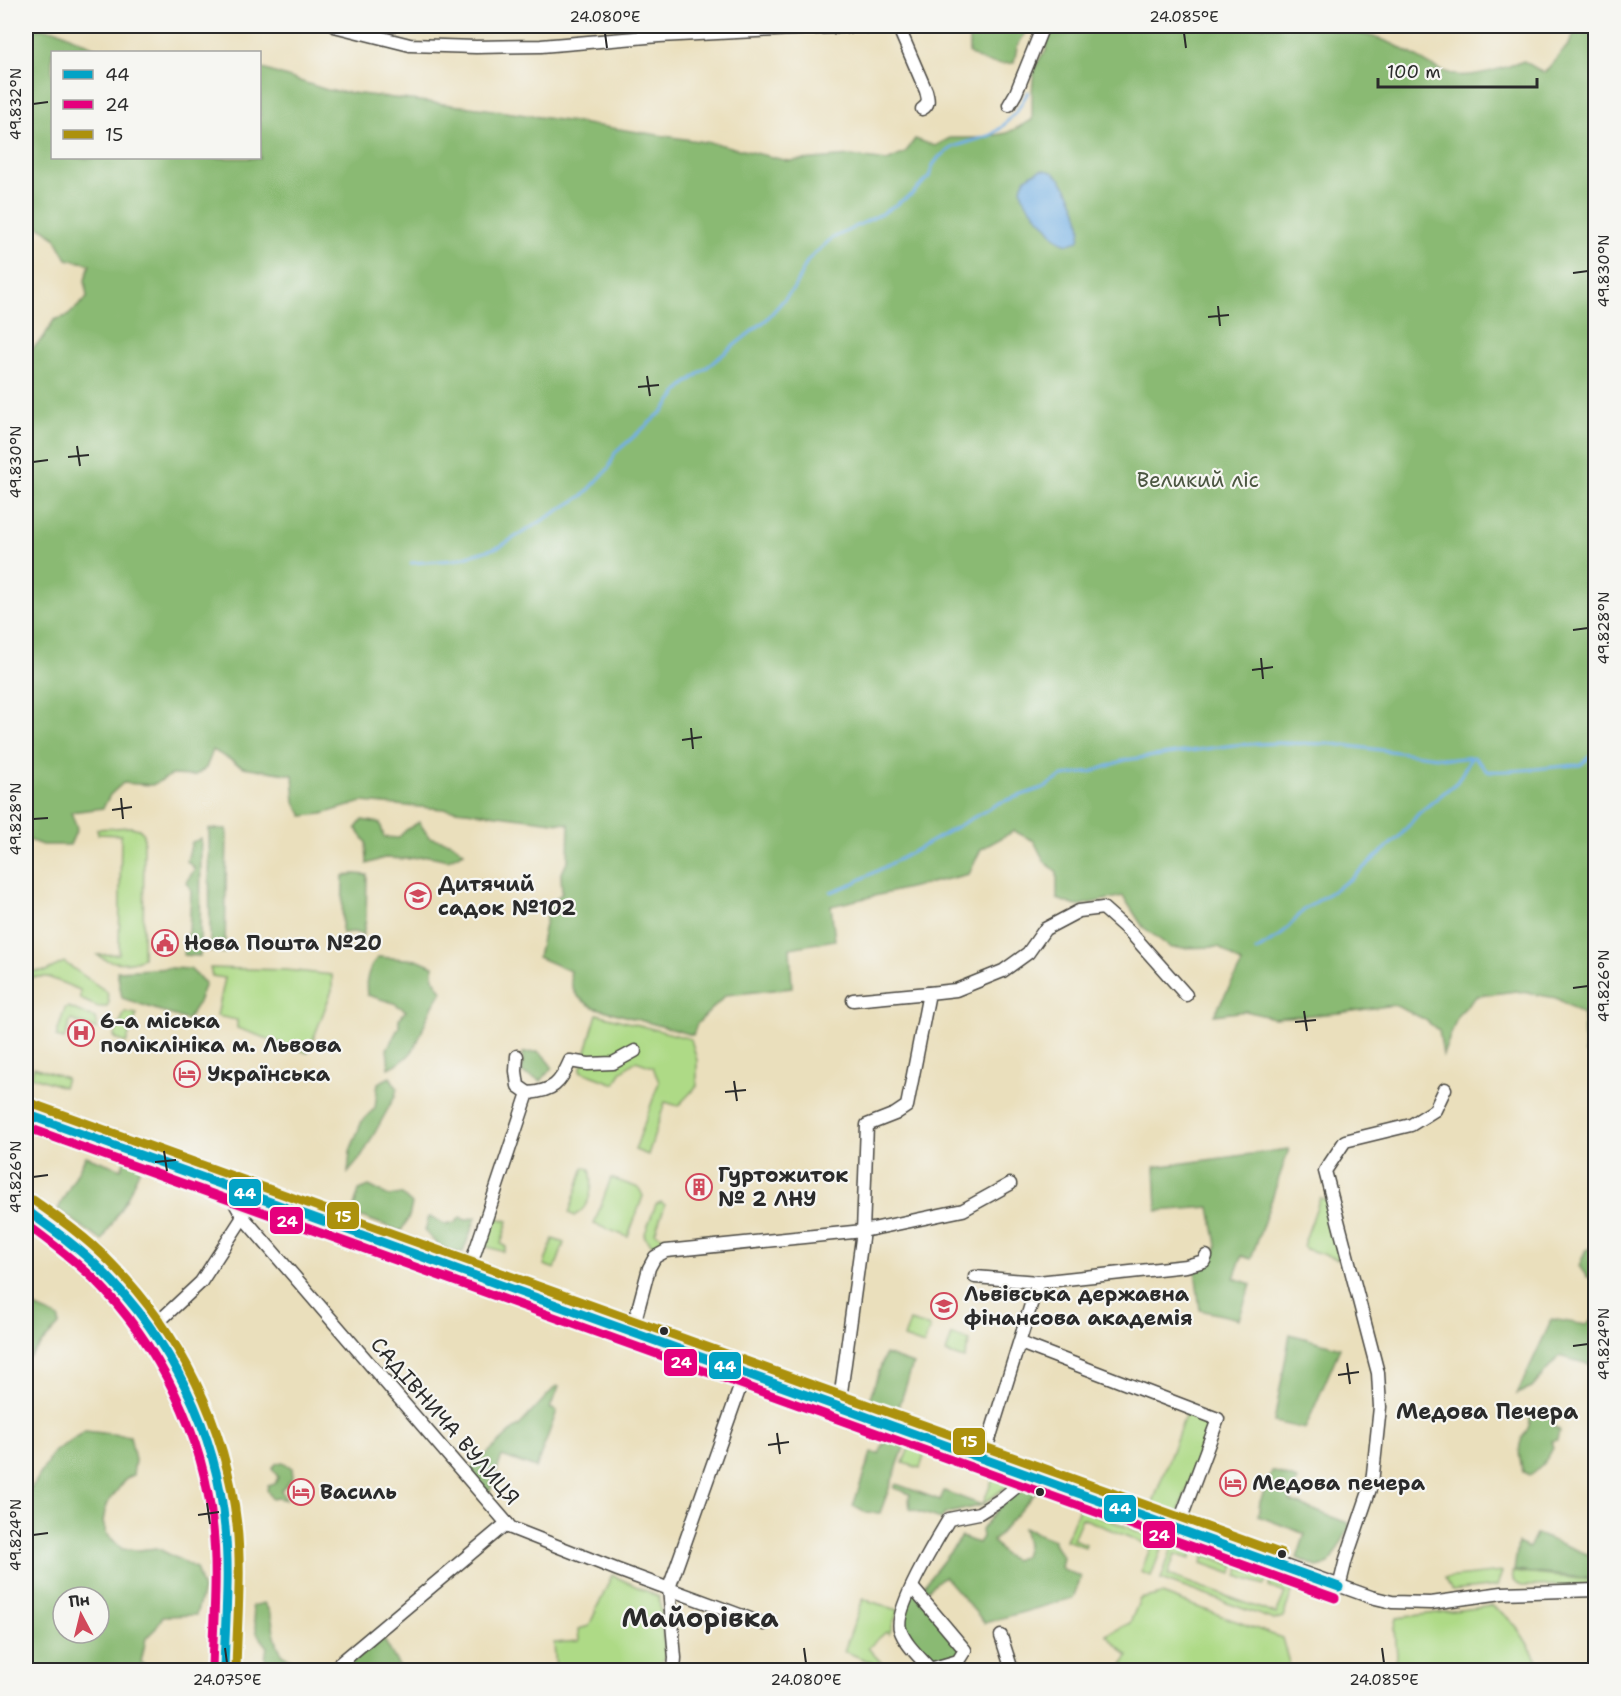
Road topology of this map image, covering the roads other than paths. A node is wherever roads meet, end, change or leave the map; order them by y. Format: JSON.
{"nodes":[{"id":1,"x":334,"y":26,"type":"edge"},
{"id":2,"x":854,"y":26,"type":"edge"},
{"id":3,"x":898,"y":26,"type":"edge"},
{"id":4,"x":1043,"y":26,"type":"edge"},
{"id":5,"x":1009,"y":105,"type":"dead end"},
{"id":6,"x":922,"y":109,"type":"dead end"},
{"id":7,"x":929,"y":993,"type":"junction"},
{"id":8,"x":1186,"y":995,"type":"dead end"},
{"id":9,"x":854,"y":1000,"type":"dead end"},
{"id":10,"x":635,"y":1051,"type":"dead end"},
{"id":11,"x":517,"y":1056,"type":"dead end"},
{"id":12,"x":1445,"y":1089,"type":"dead end"},
{"id":13,"x":528,"y":1093,"type":"junction"},
{"id":14,"x":26,"y":1114,"type":"edge"},
{"id":15,"x":1010,"y":1184,"type":"dead end"},
{"id":16,"x":225,"y":1186,"type":"junction"},
{"id":17,"x":26,"y":1210,"type":"edge"},
{"id":18,"x":243,"y":1217,"type":"junction"},
{"id":19,"x":863,"y":1231,"type":"junction"},
{"id":20,"x":1206,"y":1256,"type":"dead end"},
{"id":21,"x":468,"y":1273,"type":"junction"},
{"id":22,"x":975,"y":1277,"type":"dead end"},
{"id":23,"x":1038,"y":1282,"type":"junction"},
{"id":24,"x":152,"y":1328,"type":"junction"},
{"id":25,"x":632,"y":1332,"type":"junction"},
{"id":26,"x":1020,"y":1343,"type":"junction"},
{"id":27,"x":745,"y":1373,"type":"junction"},
{"id":28,"x":839,"y":1407,"type":"junction"},
{"id":29,"x":983,"y":1459,"type":"junction"},
{"id":30,"x":1024,"y":1474,"type":"junction"},
{"id":31,"x":507,"y":1523,"type":"junction"},
{"id":32,"x":1177,"y":1529,"type":"junction"},
{"id":33,"x":912,"y":1587,"type":"junction"},
{"id":34,"x":1339,"y":1587,"type":"junction"},
{"id":35,"x":669,"y":1588,"type":"junction"},
{"id":36,"x":1596,"y":1590,"type":"edge"},
{"id":37,"x":764,"y":1624,"type":"dead end"},
{"id":38,"x":1000,"y":1636,"type":"dead end"},
{"id":39,"x":931,"y":1670,"type":"edge"},
{"id":40,"x":224,"y":1671,"type":"edge"},
{"id":41,"x":332,"y":1671,"type":"edge"},
{"id":42,"x":674,"y":1671,"type":"edge"},
{"id":43,"x":1012,"y":1671,"type":"edge"}],
"edges":[{"from":1,"to":2,"type":"street"},
{"from":2,"to":3,"type":"street"},
{"from":3,"to":6,"type":"street"},
{"from":4,"to":5,"type":"street"},
{"from":7,"to":8,"type":"street"},
{"from":7,"to":9,"type":"street"},
{"from":7,"to":19,"type":"street"},
{"from":10,"to":13,"type":"street"},
{"from":11,"to":13,"type":"street"},
{"from":12,"to":34,"type":"street"},
{"from":13,"to":21,"type":"street"},
{"from":14,"to":16,"type":"street"},
{"from":15,"to":19,"type":"street"},
{"from":16,"to":18,"type":"street","name":"САДІВНИЧА ВУЛИЦЯ"},
{"from":16,"to":21,"type":"street"},
{"from":17,"to":24,"type":"main road"},
{"from":18,"to":24,"type":"street"},
{"from":18,"to":31,"type":"street","name":"САДІВНИЧА ВУЛИЦЯ"},
{"from":19,"to":25,"type":"street"},
{"from":19,"to":28,"type":"street"},
{"from":20,"to":23,"type":"street"},
{"from":21,"to":25,"type":"street"},
{"from":22,"to":23,"type":"street"},
{"from":23,"to":26,"type":"street"},
{"from":24,"to":40,"type":"main road"},
{"from":25,"to":27,"type":"street"},
{"from":26,"to":29,"type":"street"},
{"from":26,"to":32,"type":"street"},
{"from":27,"to":28,"type":"street"},
{"from":27,"to":35,"type":"street"},
{"from":28,"to":29,"type":"street"},
{"from":29,"to":30,"type":"street"},
{"from":30,"to":32,"type":"street"},
{"from":30,"to":33,"type":"street"},
{"from":31,"to":35,"type":"street","name":"САДІВНИЧА ВУЛИЦЯ"},
{"from":31,"to":41,"type":"street"},
{"from":32,"to":34,"type":"street"},
{"from":33,"to":39,"type":"street"},
{"from":33,"to":39,"type":"street"},
{"from":34,"to":36,"type":"street"},
{"from":35,"to":37,"type":"street","name":"САДІВНИЧА ВУЛИЦЯ"},
{"from":35,"to":42,"type":"street"},
{"from":38,"to":43,"type":"street"}]}
